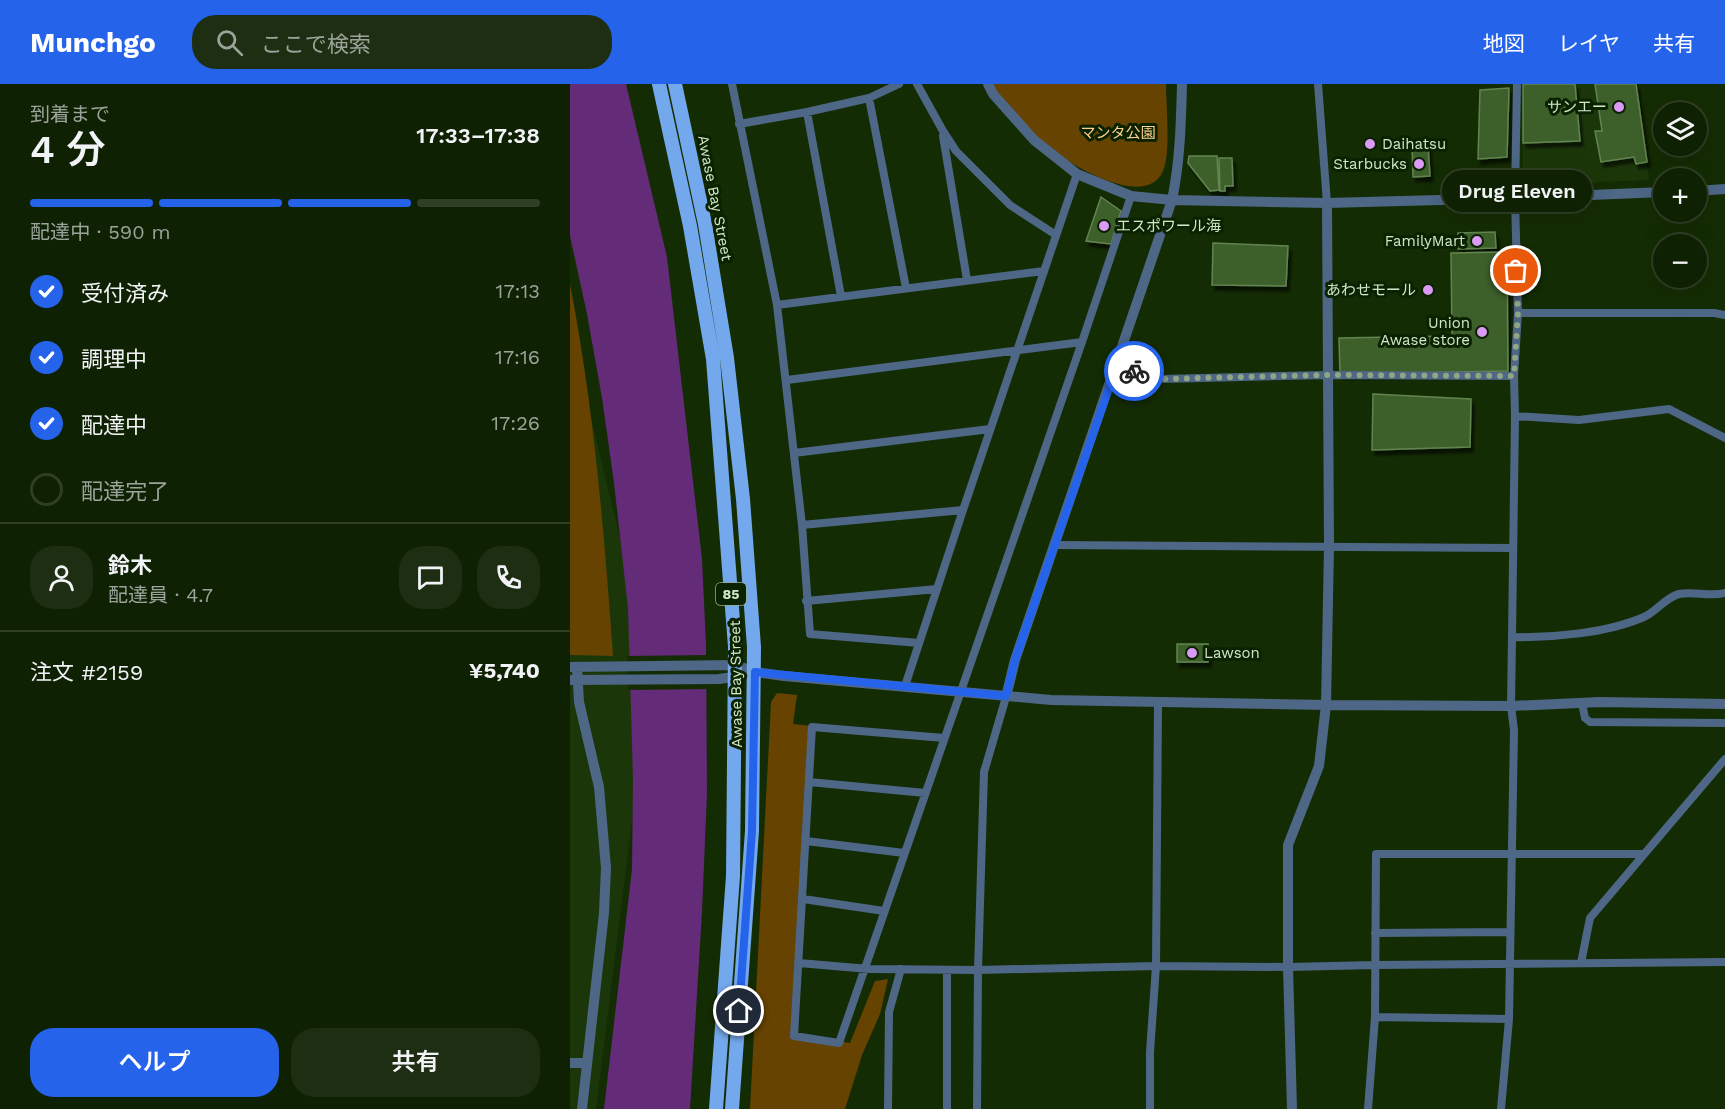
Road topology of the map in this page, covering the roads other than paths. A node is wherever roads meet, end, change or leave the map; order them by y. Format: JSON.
{"nodes":[{"id":1,"x":659,"y":84,"type":"edge"},
{"id":2,"x":675,"y":84,"type":"edge"},
{"id":3,"x":732,"y":84,"type":"edge"},
{"id":4,"x":899,"y":84,"type":"edge"},
{"id":5,"x":917,"y":84,"type":"edge"},
{"id":6,"x":988,"y":84,"type":"edge"},
{"id":7,"x":1182,"y":84,"type":"edge"},
{"id":8,"x":1318,"y":84,"type":"edge"},
{"id":9,"x":1516,"y":84,"type":"edge"},
{"id":10,"x":869,"y":98,"type":"junction"},
{"id":11,"x":807,"y":112,"type":"junction"},
{"id":12,"x":739,"y":124,"type":"junction"},
{"id":13,"x":943,"y":131,"type":"junction"},
{"id":14,"x":1077,"y":174,"type":"junction"},
{"id":15,"x":1725,"y":189,"type":"edge"},
{"id":16,"x":1707,"y":190,"type":"edge"},
{"id":17,"x":1653,"y":192,"type":"edge"},
{"id":18,"x":1131,"y":196,"type":"junction"},
{"id":19,"x":1515,"y":198,"type":"junction"},
{"id":20,"x":1172,"y":200,"type":"junction"},
{"id":21,"x":1327,"y":202,"type":"junction"},
{"id":22,"x":1056,"y":235,"type":"junction"},
{"id":23,"x":1044,"y":271,"type":"junction"},
{"id":24,"x":967,"y":280,"type":"junction"},
{"id":25,"x":906,"y":288,"type":"junction"},
{"id":26,"x":841,"y":296,"type":"junction"},
{"id":27,"x":777,"y":305,"type":"junction"},
{"id":28,"x":1518,"y":313,"type":"junction"},
{"id":29,"x":1725,"y":315,"type":"edge"},
{"id":30,"x":1082,"y":342,"type":"junction"},
{"id":31,"x":1016,"y":350,"type":"junction"},
{"id":32,"x":1117,"y":365,"type":"junction"},
{"id":33,"x":1327,"y":375,"type":"junction"},
{"id":34,"x":1514,"y":376,"type":"junction"},
{"id":35,"x":787,"y":380,"type":"junction"},
{"id":36,"x":1515,"y":416,"type":"junction"},
{"id":37,"x":990,"y":429,"type":"junction"},
{"id":38,"x":1725,"y":438,"type":"edge"},
{"id":39,"x":794,"y":453,"type":"junction"},
{"id":40,"x":963,"y":510,"type":"junction"},
{"id":41,"x":802,"y":525,"type":"junction"},
{"id":42,"x":1054,"y":545,"type":"junction"},
{"id":43,"x":1329,"y":546,"type":"junction"},
{"id":44,"x":1513,"y":548,"type":"junction"},
{"id":45,"x":937,"y":589,"type":"junction"},
{"id":46,"x":1725,"y":593,"type":"edge"},
{"id":47,"x":806,"y":601,"type":"junction"},
{"id":48,"x":1512,"y":637,"type":"junction"},
{"id":49,"x":919,"y":643,"type":"junction"},
{"id":50,"x":574,"y":667,"type":"edge"},
{"id":51,"x":736,"y":672,"type":"junction"},
{"id":52,"x":755,"y":672,"type":"junction"},
{"id":53,"x":574,"y":680,"type":"edge"},
{"id":54,"x":906,"y":686,"type":"junction"},
{"id":55,"x":959,"y":692,"type":"junction"},
{"id":56,"x":1006,"y":696,"type":"junction"},
{"id":57,"x":1158,"y":703,"type":"junction"},
{"id":58,"x":1582,"y":703,"type":"junction"},
{"id":59,"x":1725,"y":704,"type":"edge"},
{"id":60,"x":1326,"y":705,"type":"junction"},
{"id":61,"x":1511,"y":706,"type":"junction"},
{"id":62,"x":1725,"y":723,"type":"edge"},
{"id":63,"x":944,"y":738,"type":"junction"},
{"id":64,"x":1725,"y":759,"type":"edge"},
{"id":65,"x":809,"y":782,"type":"junction"},
{"id":66,"x":925,"y":793,"type":"junction"},
{"id":67,"x":806,"y":841,"type":"junction"},
{"id":68,"x":904,"y":853,"type":"junction"},
{"id":69,"x":1511,"y":854,"type":"junction"},
{"id":70,"x":1643,"y":854,"type":"junction"},
{"id":71,"x":802,"y":899,"type":"junction"},
{"id":72,"x":884,"y":911,"type":"junction"},
{"id":73,"x":1510,"y":932,"type":"junction"},
{"id":74,"x":1375,"y":933,"type":"junction"},
{"id":75,"x":1725,"y":962,"type":"edge"},
{"id":76,"x":799,"y":963,"type":"junction"},
{"id":77,"x":1581,"y":963,"type":"junction"},
{"id":78,"x":1509,"y":964,"type":"junction"},
{"id":79,"x":1375,"y":965,"type":"junction"},
{"id":80,"x":1156,"y":966,"type":"junction"},
{"id":81,"x":1288,"y":967,"type":"junction"},
{"id":82,"x":865,"y":969,"type":"junction"},
{"id":83,"x":900,"y":969,"type":"junction"},
{"id":84,"x":946,"y":970,"type":"junction"},
{"id":85,"x":978,"y":970,"type":"junction"},
{"id":86,"x":1375,"y":1017,"type":"junction"},
{"id":87,"x":1509,"y":1019,"type":"junction"},
{"id":88,"x":570,"y":1063,"type":"edge"},
{"id":89,"x":587,"y":1063,"type":"junction"},
{"id":90,"x":582,"y":1109,"type":"edge"},
{"id":91,"x":716,"y":1109,"type":"edge"},
{"id":92,"x":732,"y":1109,"type":"edge"},
{"id":93,"x":888,"y":1109,"type":"edge"},
{"id":94,"x":946,"y":1109,"type":"edge"},
{"id":95,"x":977,"y":1109,"type":"edge"},
{"id":96,"x":1150,"y":1109,"type":"edge"},
{"id":97,"x":1292,"y":1109,"type":"edge"},
{"id":98,"x":1368,"y":1109,"type":"edge"},
{"id":99,"x":1501,"y":1109,"type":"edge"}],
"edges":[{"from":1,"to":51,"type":"main road","name":"Awase Bay Street","number":"85"},
{"from":2,"to":52,"type":"main road","name":"Awase Bay Street","number":"85"},
{"from":3,"to":12,"type":"street"},
{"from":4,"to":10,"type":"street"},
{"from":5,"to":13,"type":"street"},
{"from":6,"to":14,"type":"street"},
{"from":7,"to":20,"type":"street"},
{"from":8,"to":21,"type":"street"},
{"from":9,"to":19,"type":"street"},
{"from":10,"to":11,"type":"street"},
{"from":10,"to":25,"type":"street"},
{"from":11,"to":12,"type":"street"},
{"from":11,"to":26,"type":"street"},
{"from":12,"to":27,"type":"street"},
{"from":13,"to":22,"type":"street"},
{"from":13,"to":24,"type":"street"},
{"from":14,"to":18,"type":"street"},
{"from":14,"to":22,"type":"street"},
{"from":15,"to":16,"type":"street"},
{"from":17,"to":19,"type":"street"},
{"from":18,"to":20,"type":"street"},
{"from":18,"to":30,"type":"street"},
{"from":19,"to":21,"type":"street"},
{"from":19,"to":28,"type":"street"},
{"from":20,"to":21,"type":"street"},
{"from":20,"to":32,"type":"street"},
{"from":21,"to":33,"type":"street"},
{"from":22,"to":23,"type":"street"},
{"from":23,"to":24,"type":"street"},
{"from":23,"to":31,"type":"street"},
{"from":24,"to":25,"type":"street"},
{"from":25,"to":26,"type":"street"},
{"from":26,"to":27,"type":"street"},
{"from":27,"to":35,"type":"street"},
{"from":28,"to":29,"type":"street"},
{"from":28,"to":34,"type":"street"},
{"from":30,"to":31,"type":"street"},
{"from":30,"to":55,"type":"street"},
{"from":31,"to":35,"type":"street"},
{"from":31,"to":37,"type":"street"},
{"from":32,"to":33,"type":"street"},
{"from":32,"to":42,"type":"street"},
{"from":33,"to":34,"type":"street"},
{"from":33,"to":43,"type":"street"},
{"from":34,"to":36,"type":"street"},
{"from":35,"to":39,"type":"street"},
{"from":36,"to":38,"type":"street"},
{"from":36,"to":44,"type":"street"},
{"from":37,"to":39,"type":"street"},
{"from":37,"to":40,"type":"street"},
{"from":39,"to":41,"type":"street"},
{"from":40,"to":41,"type":"street"},
{"from":40,"to":45,"type":"street"},
{"from":41,"to":47,"type":"street"},
{"from":42,"to":43,"type":"street"},
{"from":42,"to":56,"type":"street"},
{"from":43,"to":44,"type":"street"},
{"from":43,"to":60,"type":"street"},
{"from":44,"to":48,"type":"street"},
{"from":45,"to":47,"type":"street"},
{"from":45,"to":49,"type":"street"},
{"from":46,"to":48,"type":"street"},
{"from":47,"to":49,"type":"street"},
{"from":48,"to":61,"type":"street"},
{"from":49,"to":54,"type":"street"},
{"from":50,"to":51,"type":"street"},
{"from":50,"to":53,"type":"street"},
{"from":51,"to":52,"type":"street"},
{"from":51,"to":53,"type":"street"},
{"from":51,"to":91,"type":"main road","name":"Awase Bay Street","number":"85"},
{"from":52,"to":54,"type":"street"},
{"from":52,"to":92,"type":"main road","name":"Awase Bay Street","number":"85"},
{"from":53,"to":89,"type":"street"},
{"from":54,"to":55,"type":"street"},
{"from":55,"to":56,"type":"street"},
{"from":55,"to":63,"type":"street"},
{"from":56,"to":57,"type":"street"},
{"from":56,"to":85,"type":"street"},
{"from":57,"to":60,"type":"street"},
{"from":57,"to":80,"type":"street"},
{"from":58,"to":59,"type":"street"},
{"from":58,"to":61,"type":"street"},
{"from":58,"to":62,"type":"street"},
{"from":60,"to":61,"type":"street"},
{"from":60,"to":81,"type":"street"},
{"from":61,"to":69,"type":"street"},
{"from":63,"to":65,"type":"street"},
{"from":63,"to":66,"type":"street"},
{"from":64,"to":70,"type":"street"},
{"from":65,"to":66,"type":"street"},
{"from":65,"to":67,"type":"street"},
{"from":66,"to":68,"type":"street"},
{"from":67,"to":68,"type":"street"},
{"from":67,"to":71,"type":"street"},
{"from":68,"to":72,"type":"street"},
{"from":69,"to":70,"type":"street"},
{"from":69,"to":73,"type":"street"},
{"from":69,"to":74,"type":"street"},
{"from":70,"to":77,"type":"street"},
{"from":71,"to":72,"type":"street"},
{"from":71,"to":76,"type":"street"},
{"from":72,"to":82,"type":"street"},
{"from":73,"to":74,"type":"street"},
{"from":73,"to":78,"type":"street"},
{"from":74,"to":79,"type":"street"},
{"from":75,"to":77,"type":"street"},
{"from":76,"to":82,"type":"street"},
{"from":76,"to":82,"type":"street"},
{"from":77,"to":78,"type":"street"},
{"from":78,"to":79,"type":"street"},
{"from":78,"to":87,"type":"street"},
{"from":79,"to":81,"type":"street"},
{"from":79,"to":86,"type":"street"},
{"from":80,"to":81,"type":"street"},
{"from":80,"to":85,"type":"street"},
{"from":80,"to":96,"type":"street"},
{"from":81,"to":97,"type":"street"},
{"from":82,"to":83,"type":"street"},
{"from":83,"to":84,"type":"street"},
{"from":83,"to":93,"type":"street"},
{"from":84,"to":85,"type":"street"},
{"from":84,"to":94,"type":"street"},
{"from":85,"to":95,"type":"street"},
{"from":86,"to":87,"type":"street"},
{"from":86,"to":98,"type":"street"},
{"from":87,"to":99,"type":"street"},
{"from":88,"to":89,"type":"street"},
{"from":89,"to":90,"type":"street"}]}
